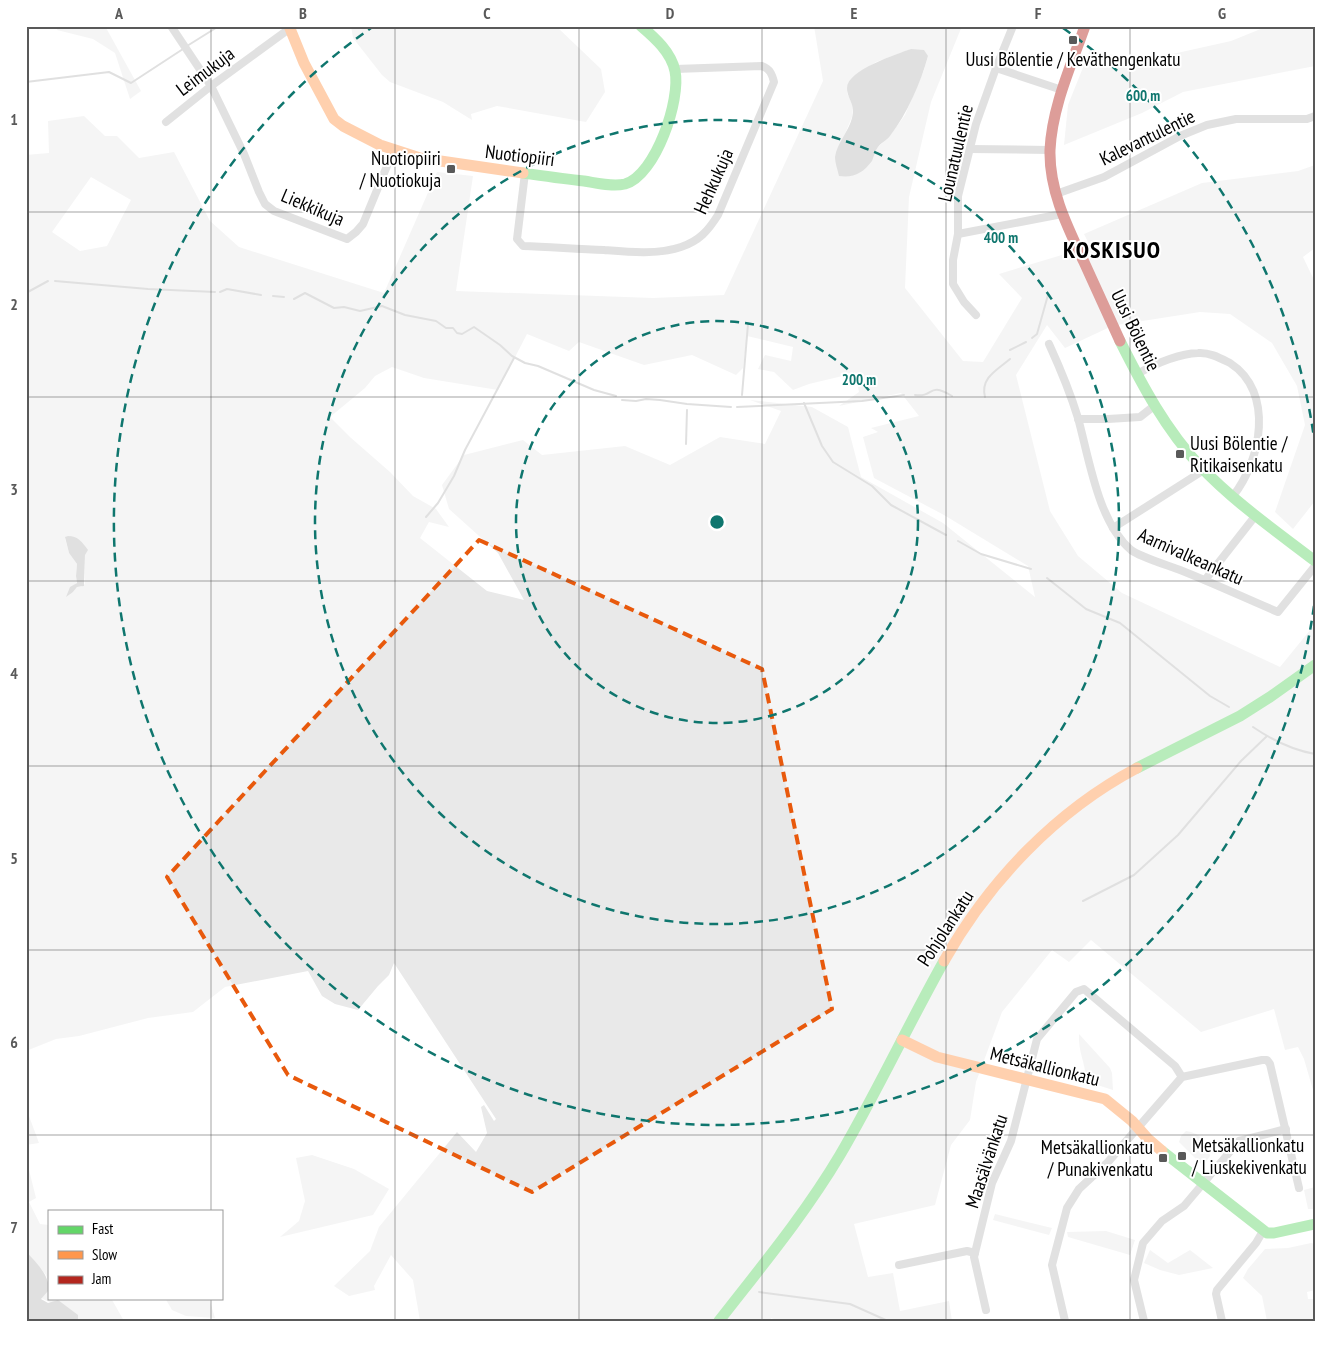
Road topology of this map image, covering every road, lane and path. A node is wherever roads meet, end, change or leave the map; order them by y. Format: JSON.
{"nodes":[{"id":1,"x":172,"y":26,"type":"edge"},
{"id":2,"x":641,"y":26,"type":"edge"},
{"id":3,"x":1013,"y":26,"type":"edge"},
{"id":4,"x":1085,"y":26,"type":"edge"},
{"id":5,"x":289,"y":28,"type":"edge"},
{"id":6,"x":996,"y":68,"type":"junction"},
{"id":7,"x":675,"y":70,"type":"junction"},
{"id":8,"x":211,"y":86,"type":"junction"},
{"id":9,"x":1062,"y":90,"type":"junction"},
{"id":10,"x":1315,"y":116,"type":"edge"},
{"id":11,"x":166,"y":122,"type":"dead end"},
{"id":12,"x":394,"y":149,"type":"junction"},
{"id":13,"x":970,"y":149,"type":"junction"},
{"id":14,"x":1050,"y":150,"type":"junction"},
{"id":15,"x":525,"y":173,"type":"junction"},
{"id":16,"x":1056,"y":194,"type":"junction"},
{"id":17,"x":1062,"y":214,"type":"junction"},
{"id":18,"x":958,"y":234,"type":"junction"},
{"id":19,"x":976,"y":315,"type":"dead end"},
{"id":20,"x":1049,"y":344,"type":"dead end"},
{"id":21,"x":1137,"y":374,"type":"junction"},
{"id":22,"x":1154,"y":406,"type":"junction"},
{"id":23,"x":1078,"y":419,"type":"junction"},
{"id":24,"x":1204,"y":470,"type":"junction"},
{"id":25,"x":1233,"y":496,"type":"junction"},
{"id":26,"x":1256,"y":515,"type":"junction"},
{"id":27,"x":1113,"y":528,"type":"junction"},
{"id":28,"x":1315,"y":561,"type":"edge"},
{"id":29,"x":1315,"y":566,"type":"edge"},
{"id":30,"x":1205,"y":580,"type":"junction"},
{"id":31,"x":1315,"y":665,"type":"edge"},
{"id":32,"x":902,"y":1040,"type":"junction"},
{"id":33,"x":1182,"y":1077,"type":"junction"},
{"id":34,"x":1027,"y":1080,"type":"junction"},
{"id":35,"x":1138,"y":1129,"type":"junction"},
{"id":36,"x":1286,"y":1129,"type":"junction"},
{"id":37,"x":1203,"y":1183,"type":"junction"},
{"id":38,"x":1299,"y":1188,"type":"dead end"},
{"id":39,"x":1315,"y":1224,"type":"edge"},
{"id":40,"x":1263,"y":1231,"type":"junction"},
{"id":41,"x":975,"y":1253,"type":"junction"},
{"id":42,"x":899,"y":1265,"type":"dead end"},
{"id":43,"x":986,"y":1310,"type":"dead end"},
{"id":44,"x":719,"y":1321,"type":"edge"},
{"id":45,"x":1065,"y":1321,"type":"edge"},
{"id":46,"x":1144,"y":1321,"type":"edge"},
{"id":47,"x":1222,"y":1321,"type":"edge"}],
"edges":[{"from":1,"to":8,"type":"street"},
{"from":2,"to":7,"type":"street","name":"Nuotiopiiri"},
{"from":3,"to":6,"type":"street","name":"Lounatuulentie"},
{"from":4,"to":9,"type":"street","name":"Uusi Bölentie"},
{"from":5,"to":8,"type":"street","name":"Leimukuja"},
{"from":5,"to":12,"type":"street","name":"Nuotiopiiri"},
{"from":6,"to":9,"type":"street"},
{"from":6,"to":13,"type":"street","name":"Lounatuulentie"},
{"from":7,"to":15,"type":"street","name":"Nuotiopiiri"},
{"from":7,"to":15,"type":"street","name":"Hehkukuja"},
{"from":8,"to":11,"type":"street","name":"Leimukuja"},
{"from":8,"to":12,"type":"street","name":"Liekkikuja"},
{"from":9,"to":14,"type":"street","name":"Uusi Bölentie"},
{"from":10,"to":16,"type":"street","name":"Kalevantulentie"},
{"from":12,"to":15,"type":"street","name":"Nuotiopiiri"},
{"from":13,"to":14,"type":"street"},
{"from":13,"to":18,"type":"street","name":"Lounatuulentie"},
{"from":14,"to":16,"type":"street","name":"Uusi Bölentie"},
{"from":16,"to":17,"type":"street","name":"Uusi Bölentie"},
{"from":17,"to":18,"type":"street"},
{"from":17,"to":21,"type":"street","name":"Uusi Bölentie"},
{"from":18,"to":19,"type":"street","name":"Lounatuulentie"},
{"from":20,"to":23,"type":"street","name":"Aarnivalkeankatu"},
{"from":21,"to":22,"type":"street","name":"Uusi Bölentie"},
{"from":21,"to":25,"type":"street"},
{"from":22,"to":23,"type":"street"},
{"from":22,"to":24,"type":"street","name":"Uusi Bölentie"},
{"from":23,"to":27,"type":"street","name":"Aarnivalkeankatu"},
{"from":24,"to":25,"type":"street","name":"Uusi Bölentie"},
{"from":24,"to":27,"type":"street"},
{"from":25,"to":26,"type":"street","name":"Uusi Bölentie"},
{"from":26,"to":28,"type":"street","name":"Uusi Bölentie"},
{"from":26,"to":30,"type":"street"},
{"from":27,"to":30,"type":"street","name":"Aarnivalkeankatu"},
{"from":29,"to":30,"type":"street","name":"Aarnivalkeankatu"},
{"from":31,"to":32,"type":"street","name":"Pohjolankatu"},
{"from":32,"to":34,"type":"street","name":"Metsäkallionkatu"},
{"from":32,"to":44,"type":"street","name":"Pohjolankatu"},
{"from":33,"to":34,"type":"street","name":"Maasälvänkatu"},
{"from":33,"to":35,"type":"street"},
{"from":33,"to":36,"type":"street"},
{"from":34,"to":35,"type":"street","name":"Metsäkallionkatu"},
{"from":34,"to":41,"type":"street","name":"Maasälvänkatu"},
{"from":35,"to":37,"type":"street","name":"Metsäkallionkatu"},
{"from":35,"to":45,"type":"street"},
{"from":36,"to":37,"type":"street"},
{"from":36,"to":38,"type":"street"},
{"from":37,"to":40,"type":"street","name":"Metsäkallionkatu"},
{"from":37,"to":46,"type":"street"},
{"from":39,"to":40,"type":"street"},
{"from":40,"to":47,"type":"street"},
{"from":41,"to":42,"type":"street"},
{"from":41,"to":43,"type":"street","name":"Maasälvänkatu"}]}
